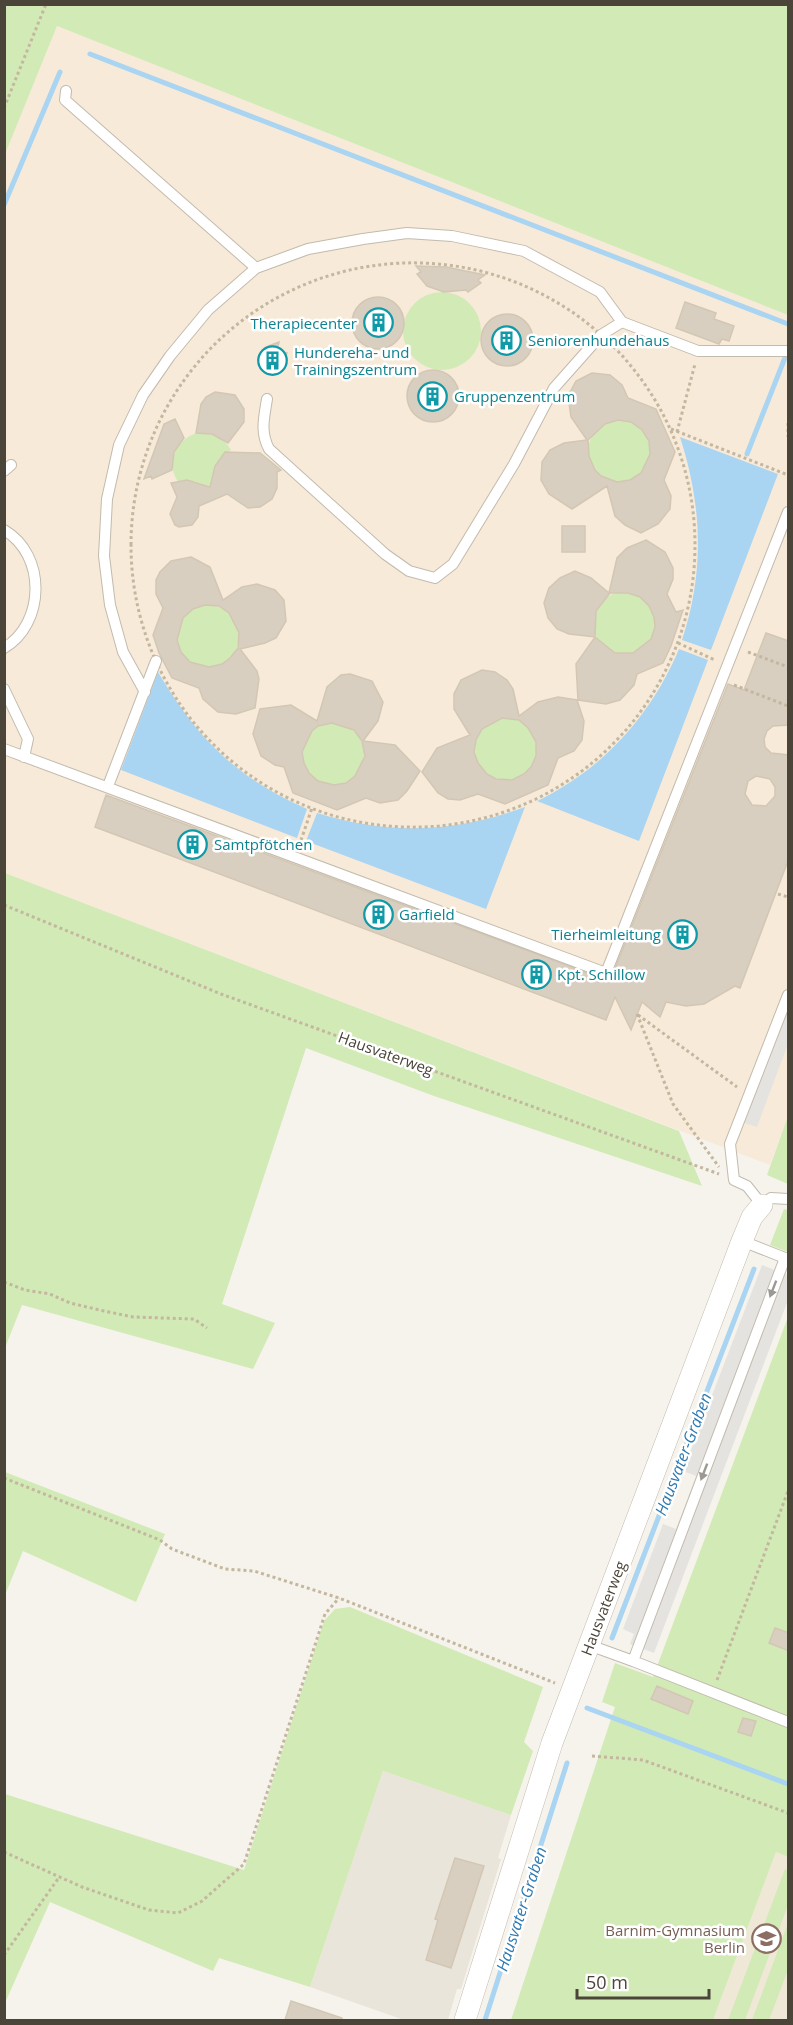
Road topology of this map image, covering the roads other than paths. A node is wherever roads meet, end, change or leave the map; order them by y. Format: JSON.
{"nodes":[{"id":1,"x":66,"y":91,"type":"dead end"},
{"id":2,"x":256,"y":268,"type":"junction"},
{"id":3,"x":622,"y":322,"type":"junction"},
{"id":4,"x":784,"y":350,"type":"edge"},
{"id":5,"x":267,"y":399,"type":"dead end"},
{"id":6,"x":789,"y":512,"type":"edge"},
{"id":7,"x":4,"y":530,"type":"edge"},
{"id":8,"x":4,"y":648,"type":"edge"},
{"id":9,"x":156,"y":661,"type":"road end"},
{"id":10,"x":4,"y":689,"type":"edge"},
{"id":11,"x":145,"y":692,"type":"junction"},
{"id":12,"x":4,"y":749,"type":"edge"},
{"id":13,"x":24,"y":757,"type":"junction"},
{"id":14,"x":108,"y":786,"type":"junction"},
{"id":15,"x":789,"y":995,"type":"edge"},
{"id":16,"x":789,"y":1199,"type":"edge"},
{"id":17,"x":762,"y":1205,"type":"junction"},
{"id":18,"x":742,"y":1240,"type":"junction"},
{"id":19,"x":787,"y":1258,"type":"edge"},
{"id":20,"x":589,"y":1645,"type":"junction"},
{"id":21,"x":633,"y":1661,"type":"junction"},
{"id":22,"x":789,"y":1722,"type":"edge"},
{"id":23,"x":465,"y":2020,"type":"edge"}],
"edges":[{"from":1,"to":2,"type":"lane"},
{"from":2,"to":3,"type":"lane"},
{"from":2,"to":11,"type":"lane"},
{"from":3,"to":4,"type":"lane"},
{"from":3,"to":5,"type":"lane"},
{"from":6,"to":14,"type":"lane"},
{"from":7,"to":8,"type":"lane"},
{"from":9,"to":11,"type":"lane"},
{"from":10,"to":13,"type":"lane"},
{"from":11,"to":14,"type":"lane"},
{"from":12,"to":13,"type":"lane"},
{"from":13,"to":14,"type":"lane"},
{"from":15,"to":17,"type":"lane"},
{"from":16,"to":17,"type":"lane"},
{"from":17,"to":18,"type":"street","name":"Hausvaterweg"},
{"from":18,"to":19,"type":"lane"},
{"from":18,"to":20,"type":"street","name":"Hausvaterweg"},
{"from":19,"to":21,"type":"lane","one_way":true},
{"from":20,"to":21,"type":"lane"},
{"from":20,"to":23,"type":"street","name":"Hausvaterweg"},
{"from":21,"to":22,"type":"lane"}]}
